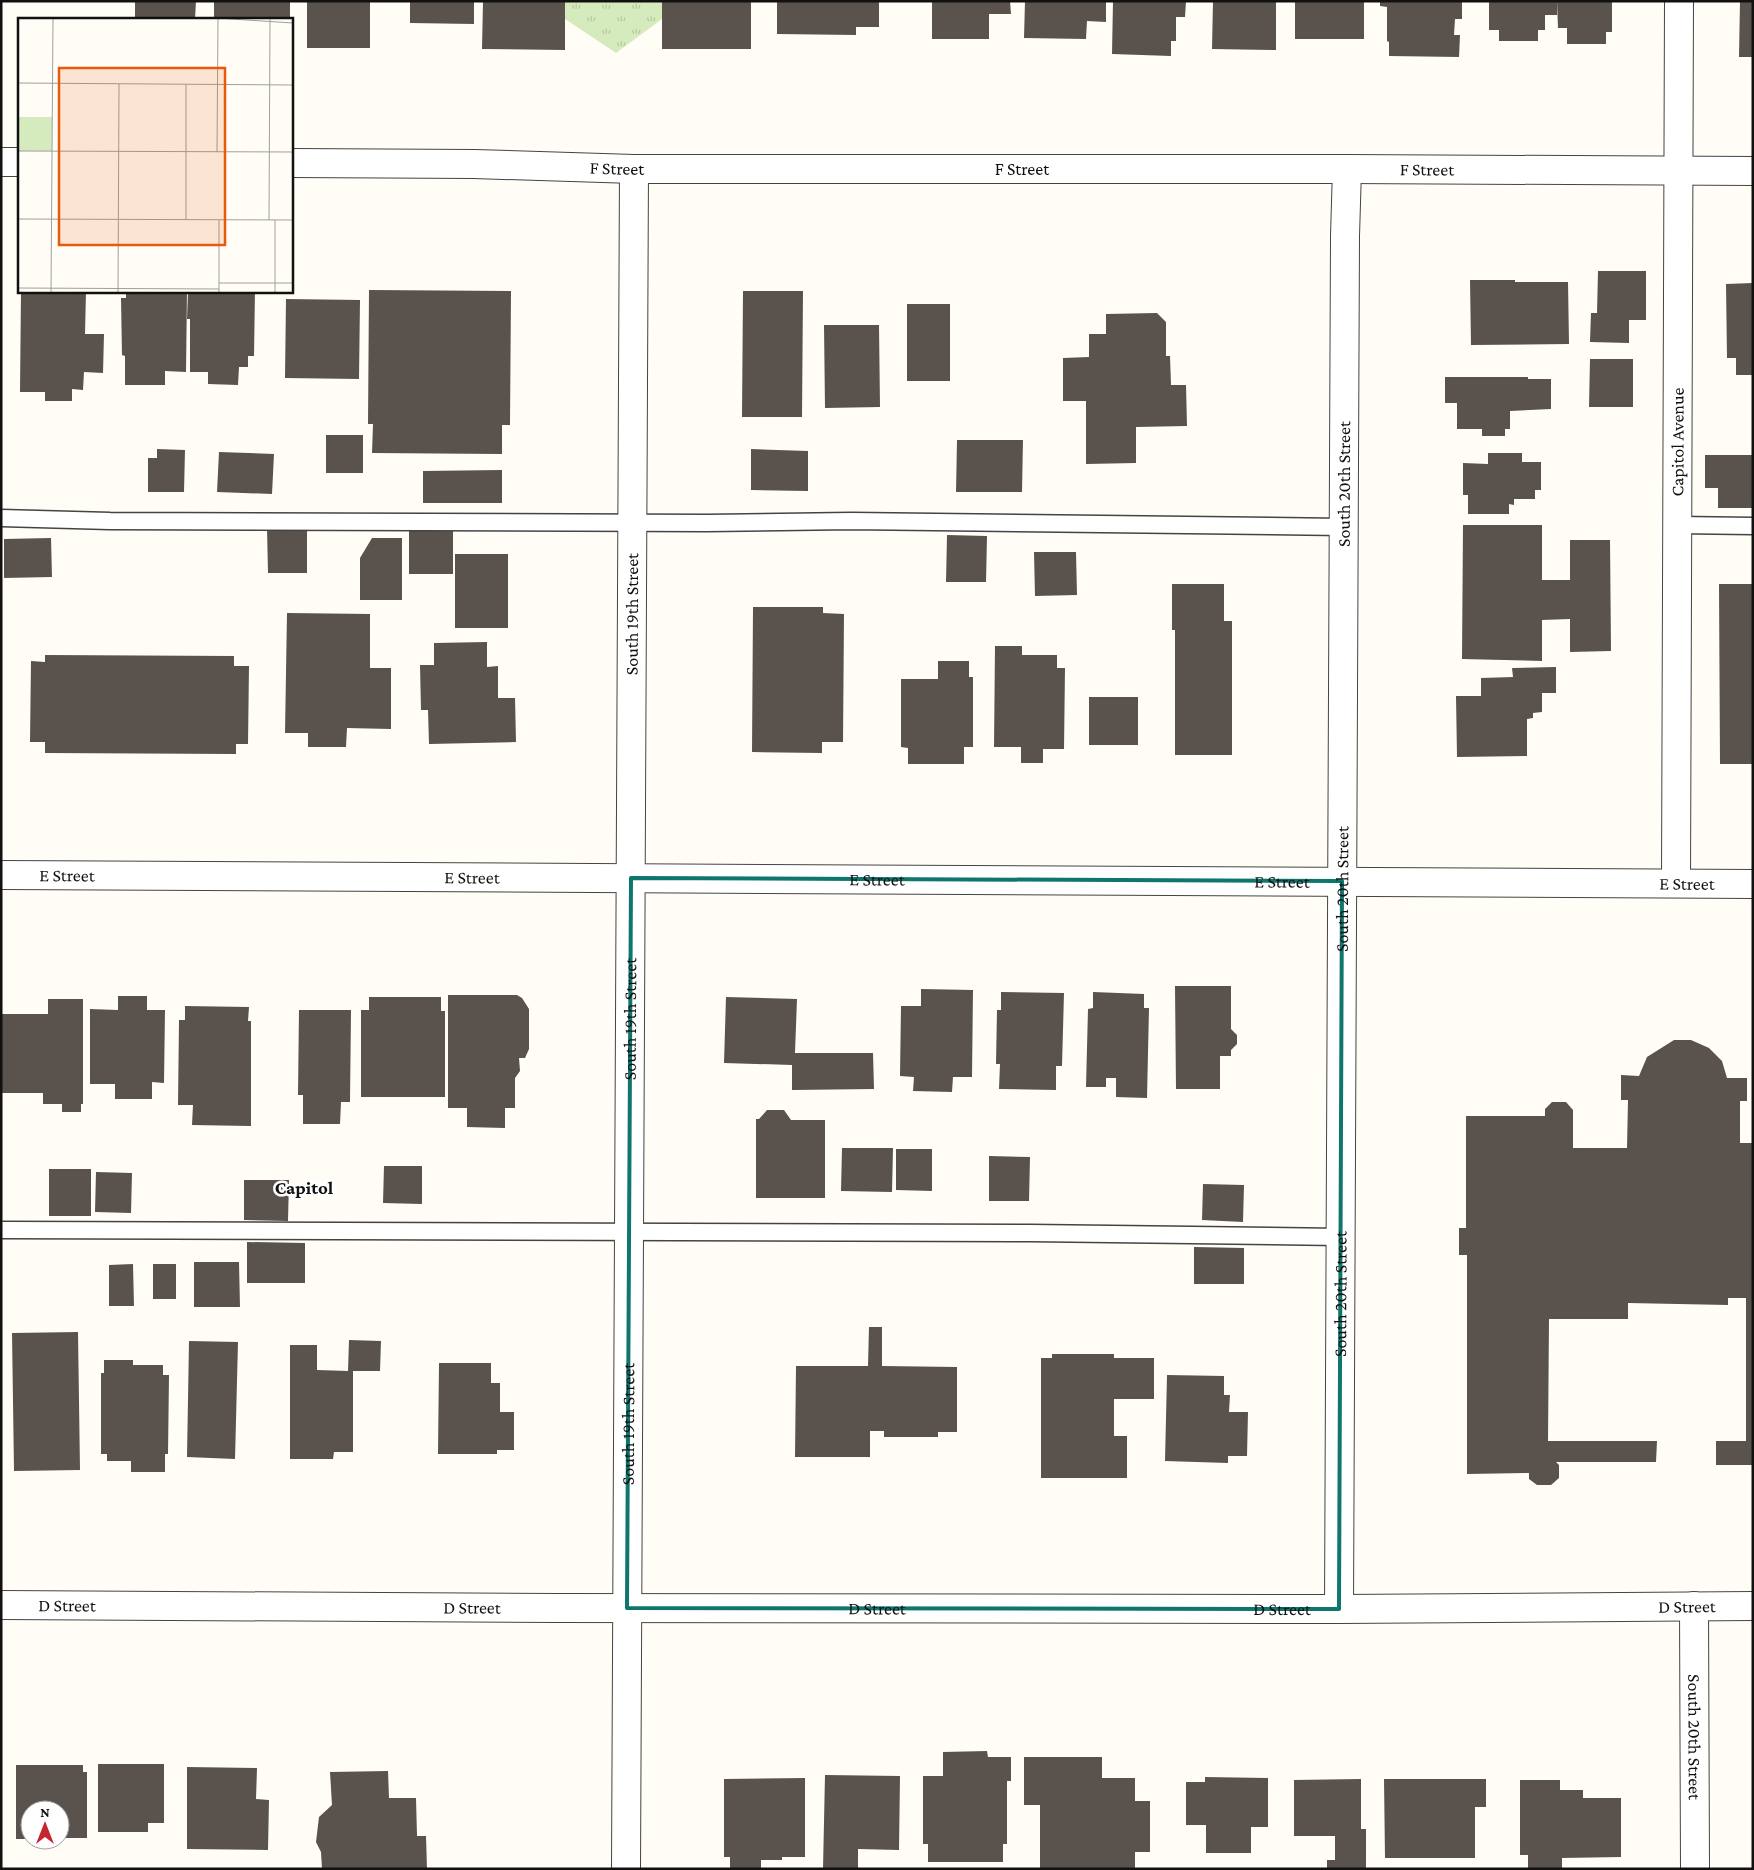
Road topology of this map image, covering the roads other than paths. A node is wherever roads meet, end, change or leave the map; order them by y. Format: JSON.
{"nodes":[{"id":1,"x":1679,"y":1,"type":"edge"},
{"id":2,"x":1,"y":162,"type":"edge"},
{"id":3,"x":18,"y":162,"type":"edge"},
{"id":4,"x":292,"y":163,"type":"edge"},
{"id":5,"x":634,"y":169,"type":"junction"},
{"id":6,"x":1347,"y":169,"type":"junction"},
{"id":7,"x":1678,"y":171,"type":"junction"},
{"id":8,"x":1753,"y":171,"type":"edge"},
{"id":9,"x":1,"y":518,"type":"edge"},
{"id":10,"x":631,"y":523,"type":"junction"},
{"id":11,"x":1677,"y":525,"type":"junction"},
{"id":12,"x":1344,"y":526,"type":"junction"},
{"id":13,"x":1753,"y":526,"type":"edge"},
{"id":14,"x":1,"y":875,"type":"edge"},
{"id":15,"x":631,"y":878,"type":"junction"},
{"id":16,"x":1342,"y":881,"type":"junction"},
{"id":17,"x":1676,"y":884,"type":"junction"},
{"id":18,"x":1753,"y":884,"type":"edge"},
{"id":19,"x":1,"y":1230,"type":"edge"},
{"id":20,"x":629,"y":1233,"type":"junction"},
{"id":21,"x":1340,"y":1237,"type":"junction"},
{"id":22,"x":1,"y":1605,"type":"edge"},
{"id":23,"x":1694,"y":1606,"type":"junction"},
{"id":24,"x":1753,"y":1606,"type":"edge"},
{"id":25,"x":627,"y":1608,"type":"junction"},
{"id":26,"x":1339,"y":1609,"type":"junction"},
{"id":27,"x":626,"y":1869,"type":"edge"},
{"id":28,"x":1695,"y":1869,"type":"edge"}],
"edges":[{"from":1,"to":7,"type":"street","name":"Capitol Avenue"},
{"from":2,"to":3,"type":"street"},
{"from":4,"to":5,"type":"street","name":"F Street"},
{"from":5,"to":6,"type":"street","name":"F Street"},
{"from":5,"to":10,"type":"street","name":"South 19th Street"},
{"from":6,"to":7,"type":"street","name":"F Street"},
{"from":6,"to":12,"type":"street","name":"South 20th Street"},
{"from":7,"to":8,"type":"street","name":"F Street"},
{"from":7,"to":11,"type":"street","name":"Capitol Avenue"},
{"from":9,"to":10,"type":"lane"},
{"from":10,"to":12,"type":"lane"},
{"from":10,"to":15,"type":"street","name":"South 19th Street"},
{"from":11,"to":13,"type":"lane"},
{"from":11,"to":17,"type":"street","name":"Capitol Avenue"},
{"from":12,"to":16,"type":"street","name":"South 20th Street"},
{"from":14,"to":15,"type":"street","name":"E Street"},
{"from":15,"to":16,"type":"street","name":"E Street"},
{"from":15,"to":20,"type":"street","name":"South 19th Street"},
{"from":16,"to":17,"type":"street","name":"E Street"},
{"from":16,"to":21,"type":"street","name":"South 20th Street"},
{"from":17,"to":18,"type":"street","name":"E Street"},
{"from":19,"to":20,"type":"lane"},
{"from":20,"to":21,"type":"lane"},
{"from":20,"to":25,"type":"street","name":"South 19th Street"},
{"from":21,"to":26,"type":"street","name":"South 20th Street"},
{"from":22,"to":25,"type":"street","name":"D Street"},
{"from":23,"to":24,"type":"street","name":"D Street"},
{"from":23,"to":26,"type":"street","name":"D Street"},
{"from":23,"to":28,"type":"street","name":"South 20th Street"},
{"from":25,"to":26,"type":"street","name":"D Street"},
{"from":25,"to":27,"type":"street","name":"South 19th Street"}]}
